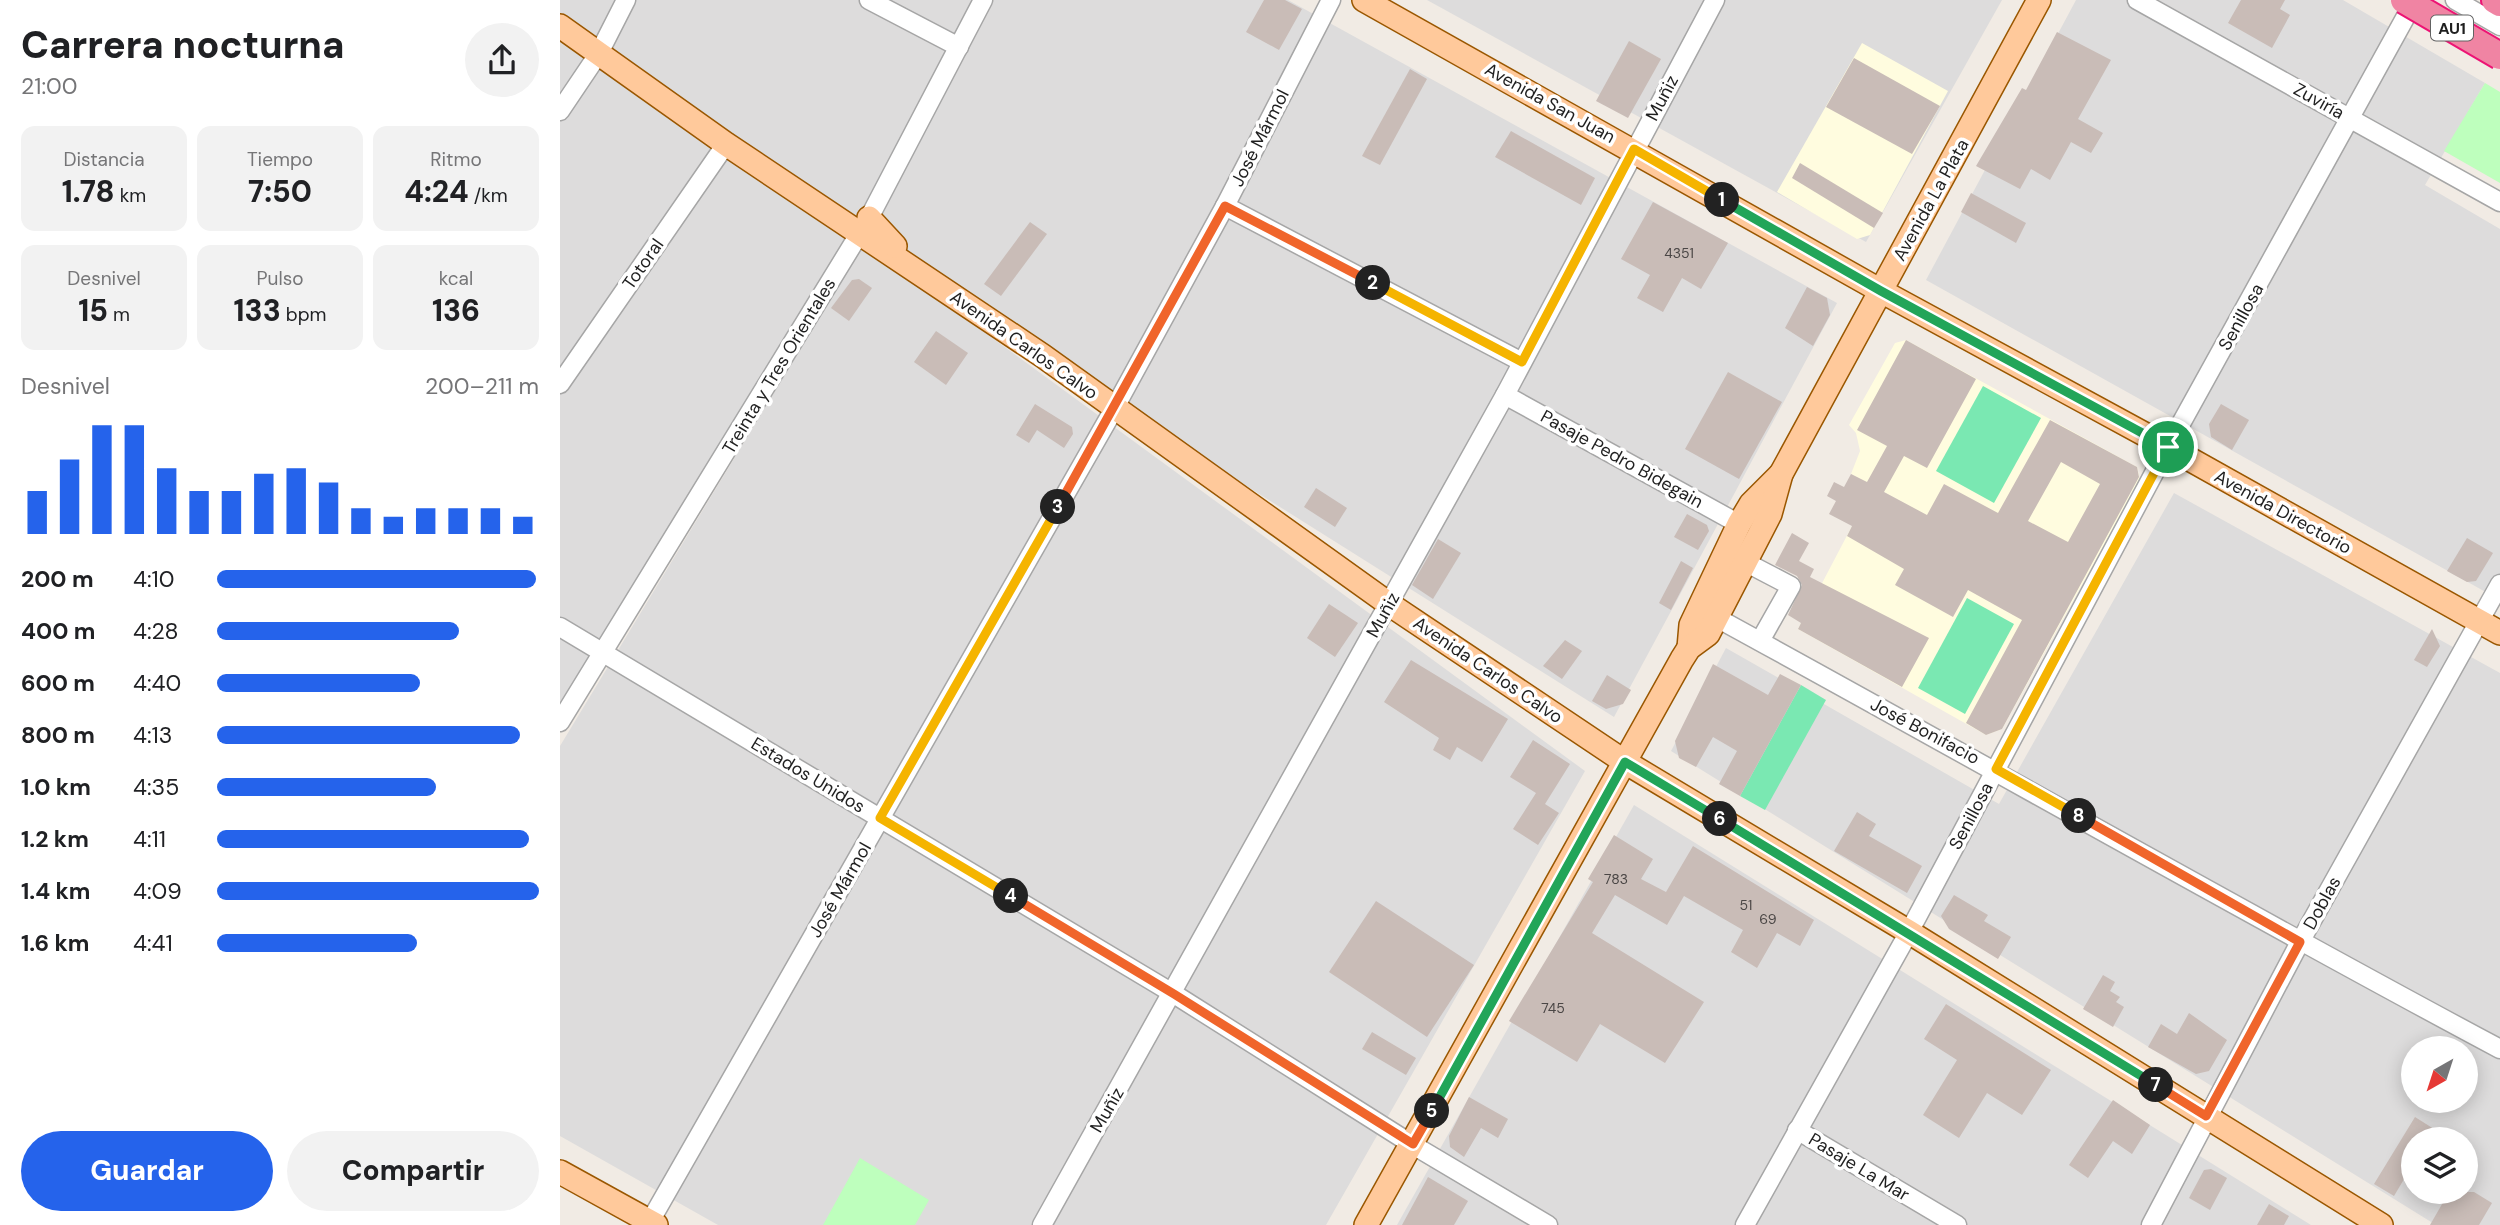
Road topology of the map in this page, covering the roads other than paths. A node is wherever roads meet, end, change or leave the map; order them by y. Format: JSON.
{"nodes":[{"id":1,"x":626,"y":0,"type":"edge"},
{"id":2,"x":869,"y":0,"type":"edge"},
{"id":3,"x":983,"y":0,"type":"edge"},
{"id":4,"x":1331,"y":0,"type":"edge"},
{"id":5,"x":1364,"y":0,"type":"edge"},
{"id":6,"x":1715,"y":0,"type":"edge"},
{"id":7,"x":2039,"y":0,"type":"edge"},
{"id":8,"x":2137,"y":0,"type":"edge"},
{"id":9,"x":2404,"y":0,"type":"edge"},
{"id":10,"x":2415,"y":0,"type":"edge"},
{"id":11,"x":2455,"y":0,"type":"edge"},
{"id":12,"x":2495,"y":0,"type":"edge"},
{"id":13,"x":2500,"y":3,"type":"edge"},
{"id":14,"x":560,"y":26,"type":"edge"},
{"id":15,"x":2500,"y":26,"type":"edge"},
{"id":16,"x":959,"y":47,"type":"junction"},
{"id":17,"x":599,"y":53,"type":"junction"},
{"id":18,"x":2500,"y":56,"type":"edge"},
{"id":19,"x":560,"y":111,"type":"edge"},
{"id":20,"x":2351,"y":119,"type":"junction"},
{"id":21,"x":726,"y":144,"type":"junction"},
{"id":22,"x":1634,"y":149,"type":"junction"},
{"id":23,"x":2500,"y":202,"type":"edge"},
{"id":24,"x":1225,"y":206,"type":"junction"},
{"id":25,"x":864,"y":226,"type":"junction"},
{"id":26,"x":1881,"y":291,"type":"junction"},
{"id":27,"x":1522,"y":362,"type":"junction"},
{"id":28,"x":560,"y":384,"type":"edge"},
{"id":29,"x":1505,"y":395,"type":"junction"},
{"id":30,"x":1114,"y":409,"type":"junction"},
{"id":31,"x":2168,"y":447,"type":"junction"},
{"id":32,"x":1781,"y":474,"type":"junction"},
{"id":33,"x":1735,"y":532,"type":"junction"},
{"id":34,"x":1745,"y":562,"type":"junction"},
{"id":35,"x":2500,"y":584,"type":"edge"},
{"id":36,"x":1389,"y":604,"type":"junction"},
{"id":37,"x":1717,"y":618,"type":"junction"},
{"id":38,"x":560,"y":627,"type":"edge"},
{"id":39,"x":2490,"y":628,"type":"edge"},
{"id":40,"x":1760,"y":641,"type":"junction"},
{"id":41,"x":1689,"y":648,"type":"junction"},
{"id":42,"x":605,"y":654,"type":"junction"},
{"id":43,"x":560,"y":722,"type":"edge"},
{"id":44,"x":1625,"y":762,"type":"junction"},
{"id":45,"x":1996,"y":769,"type":"junction"},
{"id":46,"x":880,"y":818,"type":"junction"},
{"id":47,"x":1909,"y":932,"type":"junction"},
{"id":48,"x":2300,"y":942,"type":"junction"},
{"id":49,"x":1174,"y":994,"type":"junction"},
{"id":50,"x":2500,"y":1049,"type":"edge"},
{"id":51,"x":2206,"y":1116,"type":"junction"},
{"id":52,"x":1797,"y":1130,"type":"junction"},
{"id":53,"x":1413,"y":1144,"type":"junction"},
{"id":54,"x":560,"y":1172,"type":"edge"},
{"id":55,"x":651,"y":1224,"type":"edge"},
{"id":56,"x":1042,"y":1225,"type":"edge"},
{"id":57,"x":1366,"y":1225,"type":"edge"},
{"id":58,"x":1548,"y":1225,"type":"edge"},
{"id":59,"x":1745,"y":1225,"type":"edge"},
{"id":60,"x":1956,"y":1225,"type":"edge"},
{"id":61,"x":2151,"y":1225,"type":"edge"},
{"id":62,"x":2381,"y":1225,"type":"edge"}],
"edges":[{"from":1,"to":17,"type":"street"},
{"from":2,"to":16,"type":"street"},
{"from":3,"to":16,"type":"street","name":"Treinta y Tres Orientales"},
{"from":4,"to":24,"type":"street","name":"José Mármol"},
{"from":5,"to":22,"type":"main road","name":"Avenida San Juan"},
{"from":6,"to":22,"type":"street","name":"Muñiz"},
{"from":7,"to":26,"type":"main road","name":"Avenida La Plata"},
{"from":8,"to":20,"type":"street","name":"Zuviría"},
{"from":9,"to":18,"type":"highway","number":"AU1","bridge":true},
{"from":10,"to":20,"type":"street","name":"Senillosa"},
{"from":11,"to":15,"type":"street"},
{"from":12,"to":13,"type":"highway"},
{"from":14,"to":17,"type":"main road"},
{"from":16,"to":25,"type":"street","name":"Treinta y Tres Orientales"},
{"from":17,"to":19,"type":"street"},
{"from":17,"to":21,"type":"main road"},
{"from":20,"to":23,"type":"street","name":"Zuviría"},
{"from":20,"to":31,"type":"street","name":"Senillosa"},
{"from":21,"to":25,"type":"main road"},
{"from":21,"to":28,"type":"street","name":"Totoral"},
{"from":22,"to":26,"type":"main road","name":"Avenida San Juan"},
{"from":22,"to":27,"type":"street","name":"Muñiz"},
{"from":24,"to":27,"type":"street"},
{"from":24,"to":30,"type":"street","name":"José Mármol"},
{"from":25,"to":30,"type":"main road","name":"Avenida Carlos Calvo"},
{"from":25,"to":42,"type":"street","name":"Treinta y Tres Orientales"},
{"from":26,"to":31,"type":"main road","name":"Avenida Directorio"},
{"from":26,"to":32,"type":"main road","name":"Avenida La Plata"},
{"from":27,"to":29,"type":"street","name":"Muñiz"},
{"from":29,"to":33,"type":"street","name":"Pasaje Pedro Bidegain"},
{"from":29,"to":36,"type":"street","name":"Muñiz"},
{"from":30,"to":36,"type":"main road","name":"Avenida Carlos Calvo"},
{"from":30,"to":46,"type":"street","name":"José Mármol"},
{"from":31,"to":39,"type":"main road","name":"Avenida Directorio"},
{"from":31,"to":45,"type":"street","name":"Senillosa"},
{"from":32,"to":33,"type":"main road","name":"Avenida La Plata"},
{"from":32,"to":34,"type":"main road","name":"Avenida La Plata"},
{"from":33,"to":37,"type":"main road"},
{"from":33,"to":41,"type":"main road","name":"Avenida La Plata"},
{"from":34,"to":37,"type":"main road","name":"Avenida La Plata"},
{"from":34,"to":40,"type":"street"},
{"from":35,"to":39,"type":"street","name":"Doblas"},
{"from":36,"to":44,"type":"main road","name":"Avenida Carlos Calvo"},
{"from":36,"to":49,"type":"street","name":"Muñiz"},
{"from":37,"to":40,"type":"street","name":"José Bonifacio"},
{"from":37,"to":41,"type":"main road","name":"Avenida La Plata"},
{"from":38,"to":42,"type":"street","name":"Estados Unidos"},
{"from":39,"to":48,"type":"street","name":"Doblas"},
{"from":40,"to":45,"type":"street","name":"José Bonifacio"},
{"from":41,"to":44,"type":"main road","name":"Avenida La Plata"},
{"from":42,"to":43,"type":"street","name":"Treinta y Tres Orientales"},
{"from":42,"to":46,"type":"street","name":"Estados Unidos"},
{"from":44,"to":47,"type":"main road","name":"Avenida Carlos Calvo"},
{"from":44,"to":53,"type":"main road","name":"Avenida La Plata"},
{"from":45,"to":47,"type":"street","name":"Senillosa"},
{"from":45,"to":48,"type":"street","name":"José Bonifacio"},
{"from":46,"to":49,"type":"street","name":"Estados Unidos"},
{"from":46,"to":55,"type":"street","name":"José Mármol"},
{"from":47,"to":51,"type":"main road","name":"Avenida Carlos Calvo"},
{"from":47,"to":52,"type":"street","name":"Senillosa"},
{"from":48,"to":50,"type":"street","name":"José Bonifacio"},
{"from":48,"to":51,"type":"street","name":"Doblas"},
{"from":49,"to":53,"type":"street","name":"Estados Unidos"},
{"from":49,"to":56,"type":"street","name":"Muñiz"},
{"from":51,"to":61,"type":"street","name":"Doblas"},
{"from":51,"to":62,"type":"main road","name":"Avenida Carlos Calvo"},
{"from":52,"to":59,"type":"street","name":"Senillosa"},
{"from":52,"to":60,"type":"street","name":"Pasaje La Mar"},
{"from":53,"to":57,"type":"main road","name":"Avenida La Plata"},
{"from":53,"to":58,"type":"street","name":"Estados Unidos"},
{"from":54,"to":55,"type":"main road"}]}
